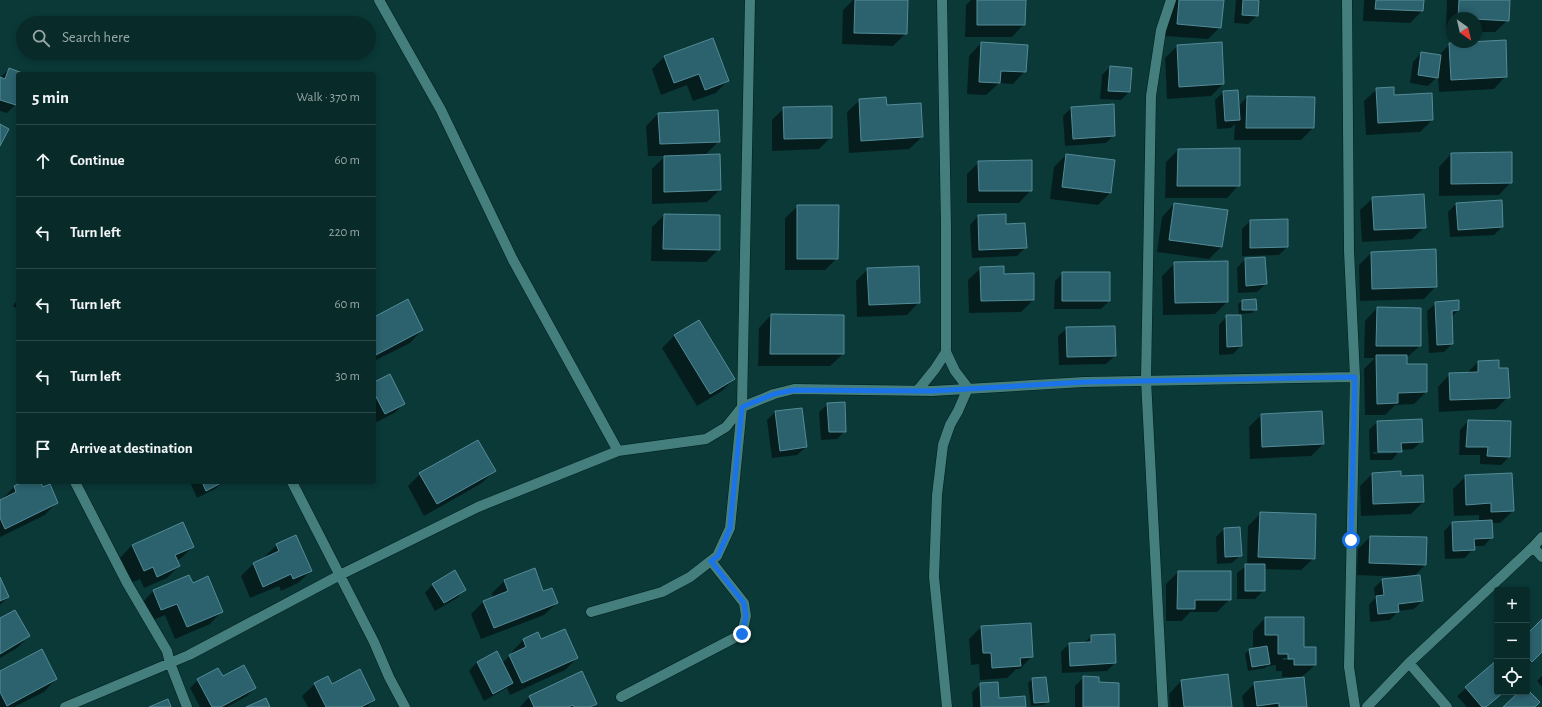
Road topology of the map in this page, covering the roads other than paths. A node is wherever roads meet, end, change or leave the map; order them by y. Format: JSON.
{"nodes":[{"id":1,"x":379,"y":0,"type":"edge"},
{"id":2,"x":750,"y":0,"type":"edge"},
{"id":3,"x":942,"y":0,"type":"edge"},
{"id":4,"x":1171,"y":0,"type":"edge"},
{"id":5,"x":1347,"y":0,"type":"edge"},
{"id":6,"x":946,"y":352,"type":"junction"},
{"id":7,"x":1355,"y":377,"type":"junction"},
{"id":8,"x":1146,"y":380,"type":"junction"},
{"id":9,"x":968,"y":388,"type":"junction"},
{"id":10,"x":918,"y":390,"type":"junction"},
{"id":11,"x":742,"y":407,"type":"junction"},
{"id":12,"x":618,"y":451,"type":"junction"},
{"id":13,"x":76,"y":484,"type":"edge"},
{"id":14,"x":293,"y":484,"type":"edge"},
{"id":15,"x":1542,"y":537,"type":"edge"},
{"id":16,"x":1533,"y":547,"type":"junction"},
{"id":17,"x":1542,"y":557,"type":"edge"},
{"id":18,"x":711,"y":561,"type":"junction"},
{"id":19,"x":340,"y":575,"type":"junction"},
{"id":20,"x":591,"y":612,"type":"dead end"},
{"id":21,"x":170,"y":663,"type":"junction"},
{"id":22,"x":1409,"y":663,"type":"junction"},
{"id":23,"x":621,"y":697,"type":"dead end"},
{"id":24,"x":65,"y":707,"type":"edge"},
{"id":25,"x":186,"y":707,"type":"edge"},
{"id":26,"x":404,"y":707,"type":"edge"},
{"id":27,"x":947,"y":707,"type":"edge"},
{"id":28,"x":1163,"y":707,"type":"edge"},
{"id":29,"x":1355,"y":707,"type":"edge"},
{"id":30,"x":1367,"y":707,"type":"edge"},
{"id":31,"x":1447,"y":707,"type":"edge"}],
"edges":[{"from":1,"to":12,"type":"street"},
{"from":2,"to":11,"type":"street"},
{"from":3,"to":6,"type":"street"},
{"from":4,"to":8,"type":"street"},
{"from":5,"to":7,"type":"street"},
{"from":6,"to":9,"type":"street"},
{"from":6,"to":10,"type":"street"},
{"from":7,"to":8,"type":"street"},
{"from":7,"to":29,"type":"street"},
{"from":8,"to":9,"type":"street"},
{"from":8,"to":28,"type":"street"},
{"from":9,"to":10,"type":"street"},
{"from":9,"to":27,"type":"street"},
{"from":10,"to":11,"type":"street"},
{"from":11,"to":12,"type":"street"},
{"from":11,"to":18,"type":"street"},
{"from":12,"to":19,"type":"street"},
{"from":13,"to":21,"type":"street"},
{"from":14,"to":19,"type":"street"},
{"from":15,"to":16,"type":"street"},
{"from":16,"to":17,"type":"street"},
{"from":16,"to":22,"type":"street"},
{"from":18,"to":20,"type":"street"},
{"from":18,"to":23,"type":"street"},
{"from":19,"to":21,"type":"street"},
{"from":19,"to":26,"type":"street"},
{"from":21,"to":24,"type":"street"},
{"from":21,"to":25,"type":"street"},
{"from":22,"to":30,"type":"street"},
{"from":22,"to":31,"type":"street"}]}
